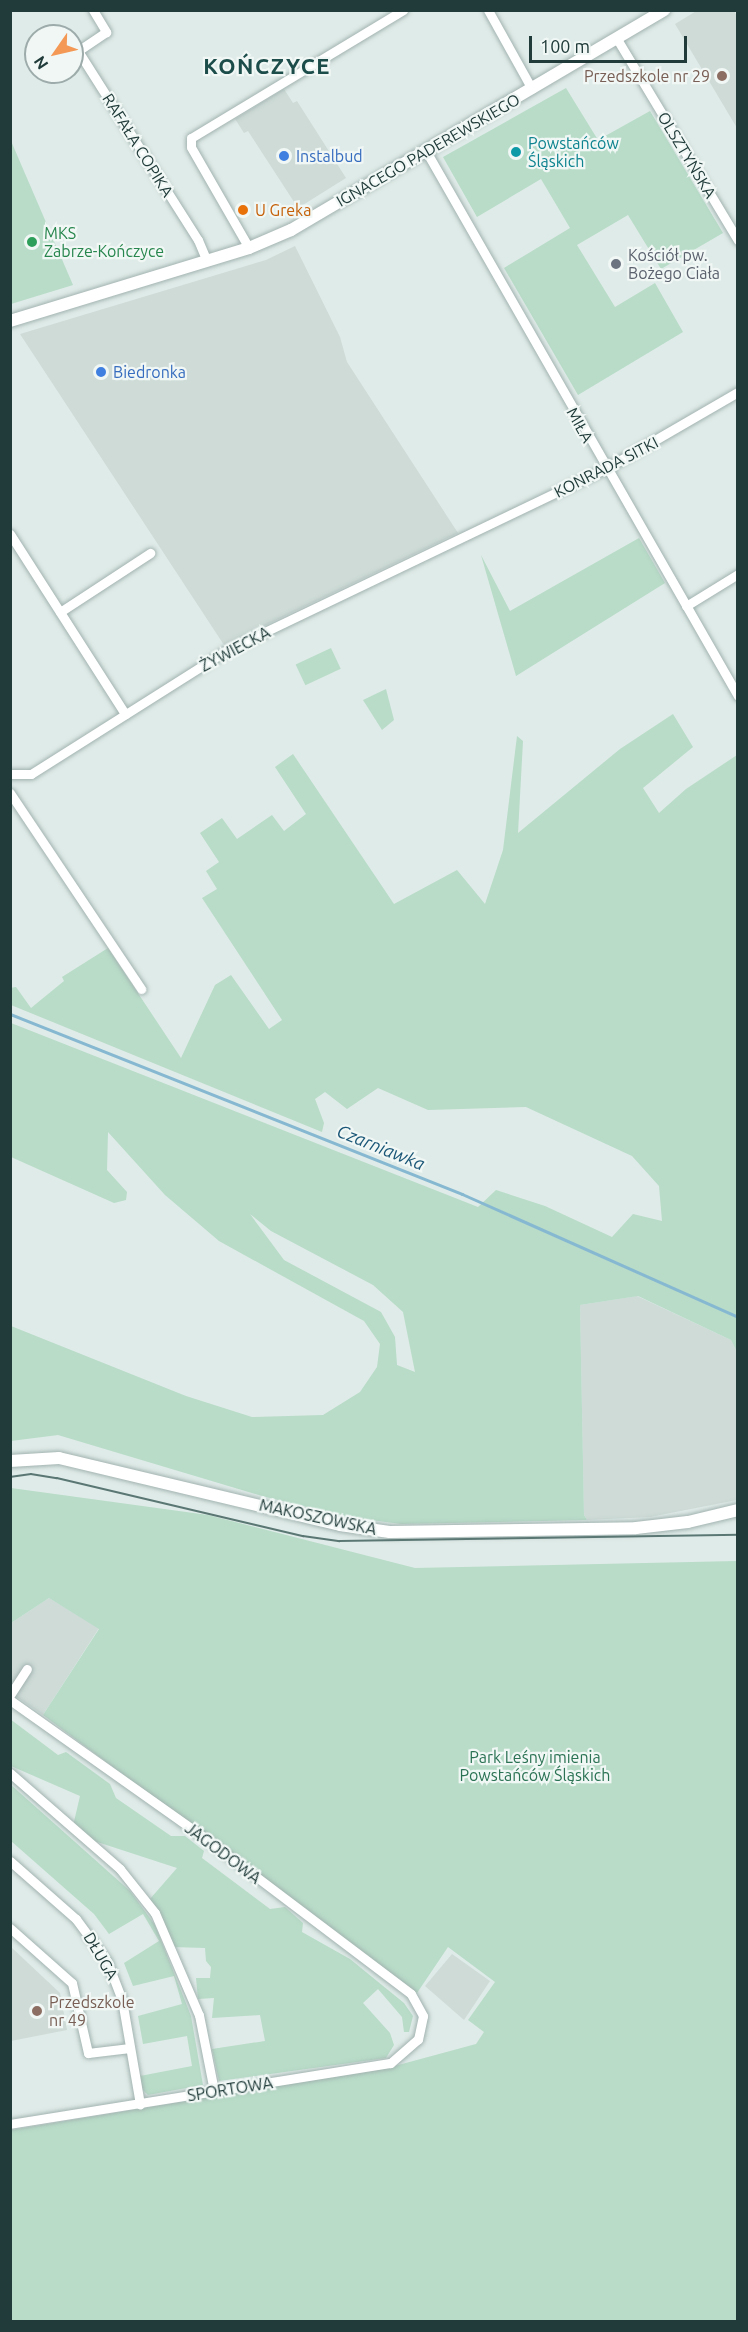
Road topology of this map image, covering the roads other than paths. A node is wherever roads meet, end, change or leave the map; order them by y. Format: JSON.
{"nodes":[{"id":1,"x":93,"y":10,"type":"edge"},
{"id":2,"x":403,"y":10,"type":"edge"},
{"id":3,"x":488,"y":10,"type":"edge"},
{"id":4,"x":664,"y":10,"type":"edge"},
{"id":5,"x":617,"y":39,"type":"junction"},
{"id":6,"x":532,"y":89,"type":"junction"},
{"id":7,"x":426,"y":151,"type":"junction"},
{"id":8,"x":738,"y":240,"type":"edge"},
{"id":9,"x":249,"y":248,"type":"junction"},
{"id":10,"x":207,"y":261,"type":"junction"},
{"id":11,"x":10,"y":321,"type":"edge"},
{"id":12,"x":738,"y":392,"type":"edge"},
{"id":13,"x":605,"y":469,"type":"junction"},
{"id":14,"x":10,"y":534,"type":"edge"},
{"id":15,"x":470,"y":534,"type":"joint"},
{"id":16,"x":150,"y":553,"type":"dead end"},
{"id":17,"x":738,"y":574,"type":"edge"},
{"id":18,"x":686,"y":606,"type":"junction"},
{"id":19,"x":60,"y":612,"type":"junction"},
{"id":20,"x":738,"y":696,"type":"edge"},
{"id":21,"x":125,"y":714,"type":"junction"},
{"id":22,"x":10,"y":774,"type":"edge"},
{"id":23,"x":10,"y":793,"type":"edge"},
{"id":24,"x":141,"y":989,"type":"dead end"},
{"id":25,"x":10,"y":1461,"type":"edge"},
{"id":26,"x":738,"y":1510,"type":"edge"},
{"id":27,"x":27,"y":1669,"type":"dead end"},
{"id":28,"x":10,"y":1695,"type":"edge"},
{"id":29,"x":10,"y":1700,"type":"edge"},
{"id":30,"x":10,"y":1773,"type":"edge"},
{"id":31,"x":10,"y":1861,"type":"edge"},
{"id":32,"x":10,"y":1928,"type":"edge"},
{"id":33,"x":423,"y":2016,"type":"joint"},
{"id":34,"x":130,"y":2048,"type":"junction"},
{"id":35,"x":214,"y":2091,"type":"junction"},
{"id":36,"x":140,"y":2104,"type":"junction"},
{"id":37,"x":10,"y":2124,"type":"edge"}],
"edges":[{"from":1,"to":10,"type":"street","name":"RAFAŁA COPIKA"},
{"from":2,"to":9,"type":"street"},
{"from":3,"to":6,"type":"street"},
{"from":4,"to":5,"type":"main road","name":"IGNACEGO PADEREWSKIEGO"},
{"from":5,"to":6,"type":"main road","name":"IGNACEGO PADEREWSKIEGO"},
{"from":5,"to":8,"type":"street","name":"OLSZTYŃSKA"},
{"from":6,"to":7,"type":"main road","name":"IGNACEGO PADEREWSKIEGO"},
{"from":7,"to":9,"type":"main road","name":"IGNACEGO PADEREWSKIEGO"},
{"from":7,"to":13,"type":"street","name":"MIŁA"},
{"from":9,"to":10,"type":"main road","name":"IGNACEGO PADEREWSKIEGO"},
{"from":10,"to":11,"type":"main road","name":"IGNACEGO PADEREWSKIEGO"},
{"from":12,"to":13,"type":"street","name":"KONRADA SITKI"},
{"from":13,"to":15,"type":"street","name":"KONRADA SITKI"},
{"from":13,"to":18,"type":"street","name":"MIŁA"},
{"from":14,"to":19,"type":"street"},
{"from":15,"to":21,"type":"street","name":"ŻYWIECKA"},
{"from":16,"to":19,"type":"street"},
{"from":17,"to":18,"type":"street"},
{"from":18,"to":20,"type":"street","name":"MIŁA"},
{"from":19,"to":21,"type":"street"},
{"from":21,"to":22,"type":"street","name":"ŻYWIECKA"},
{"from":23,"to":24,"type":"street"},
{"from":25,"to":26,"type":"main road","name":"MAKOSZOWSKA"},
{"from":27,"to":28,"type":"street"},
{"from":29,"to":33,"type":"street","name":"JAGODOWA"},
{"from":30,"to":35,"type":"street"},
{"from":31,"to":34,"type":"street","name":"DŁUGA"},
{"from":32,"to":34,"type":"street"},
{"from":33,"to":35,"type":"street","name":"SPORTOWA"},
{"from":34,"to":36,"type":"street","name":"DŁUGA"},
{"from":35,"to":36,"type":"street","name":"SPORTOWA"},
{"from":36,"to":37,"type":"street","name":"SPORTOWA"}]}
